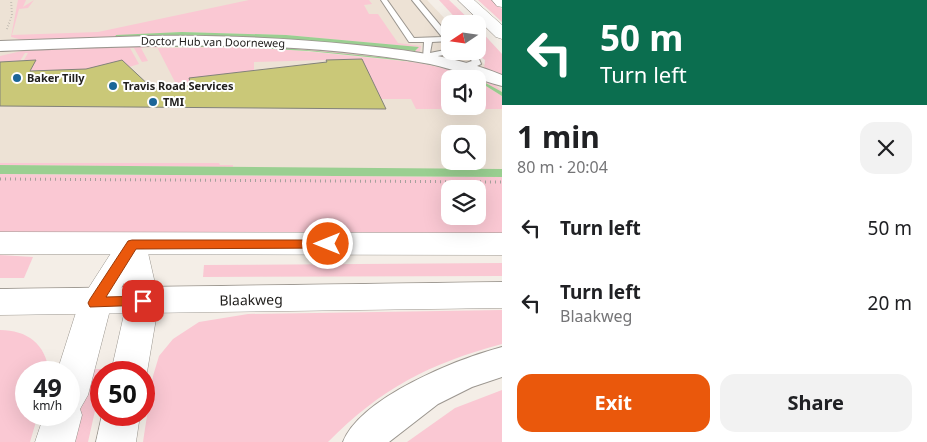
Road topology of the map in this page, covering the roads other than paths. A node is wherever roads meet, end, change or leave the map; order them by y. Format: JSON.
{"nodes":[{"id":1,"x":384,"y":0,"type":"edge"},
{"id":2,"x":415,"y":0,"type":"edge"},
{"id":3,"x":465,"y":0,"type":"edge"},
{"id":4,"x":499,"y":0,"type":"edge"},
{"id":5,"x":502,"y":3,"type":"edge"},
{"id":6,"x":502,"y":34,"type":"edge"},
{"id":7,"x":428,"y":39,"type":"junction"},
{"id":8,"x":2,"y":41,"type":"edge"},
{"id":9,"x":441,"y":53,"type":"edge"},
{"id":10,"x":426,"y":57,"type":"junction"},
{"id":11,"x":477,"y":60,"type":"edge"},
{"id":12,"x":466,"y":66,"type":"junction"},
{"id":13,"x":502,"y":81,"type":"edge"},
{"id":14,"x":0,"y":243,"type":"edge"},
{"id":15,"x":132,"y":244,"type":"junction"},
{"id":16,"x":502,"y":244,"type":"edge"},
{"id":17,"x":502,"y":295,"type":"edge"},
{"id":18,"x":143,"y":301,"type":"junction"},
{"id":19,"x":0,"y":302,"type":"edge"},
{"id":20,"x":95,"y":303,"type":"junction"},
{"id":21,"x":79,"y":361,"type":"edge"},
{"id":22,"x":131,"y":361,"type":"edge"},
{"id":23,"x":502,"y":362,"type":"edge"},
{"id":24,"x":60,"y":426,"type":"edge"},
{"id":25,"x":119,"y":426,"type":"edge"},
{"id":26,"x":55,"y":442,"type":"edge"},
{"id":27,"x":116,"y":442,"type":"edge"},
{"id":28,"x":361,"y":442,"type":"edge"}],
"edges":[{"from":1,"to":7,"type":"lane"},
{"from":2,"to":7,"type":"lane"},
{"from":3,"to":6,"type":"main road"},
{"from":4,"to":5,"type":"main road"},
{"from":7,"to":10,"type":"lane"},
{"from":8,"to":10,"type":"street","name":"Doctor Hub van Doorneweg"},
{"from":9,"to":10,"type":"lane","name":"Doctor Hub van Doorneweg"},
{"from":10,"to":12,"type":"street","name":"Doctor Hub van Doorneweg"},
{"from":11,"to":12,"type":"lane"},
{"from":12,"to":13,"type":"street","name":"Doctor Hub van Doorneweg"},
{"from":14,"to":15,"type":"main road"},
{"from":15,"to":16,"type":"main road"},
{"from":15,"to":18,"type":"main road"},
{"from":15,"to":20,"type":"main road"},
{"from":17,"to":18,"type":"main road","name":"Blaakweg"},
{"from":18,"to":20,"type":"main road","name":"Blaakweg"},
{"from":18,"to":22,"type":"main road"},
{"from":19,"to":20,"type":"main road","name":"Blaakweg"},
{"from":20,"to":21,"type":"main road"},
{"from":23,"to":28,"type":"street"},
{"from":24,"to":26,"type":"main road"},
{"from":25,"to":27,"type":"main road"}]}
